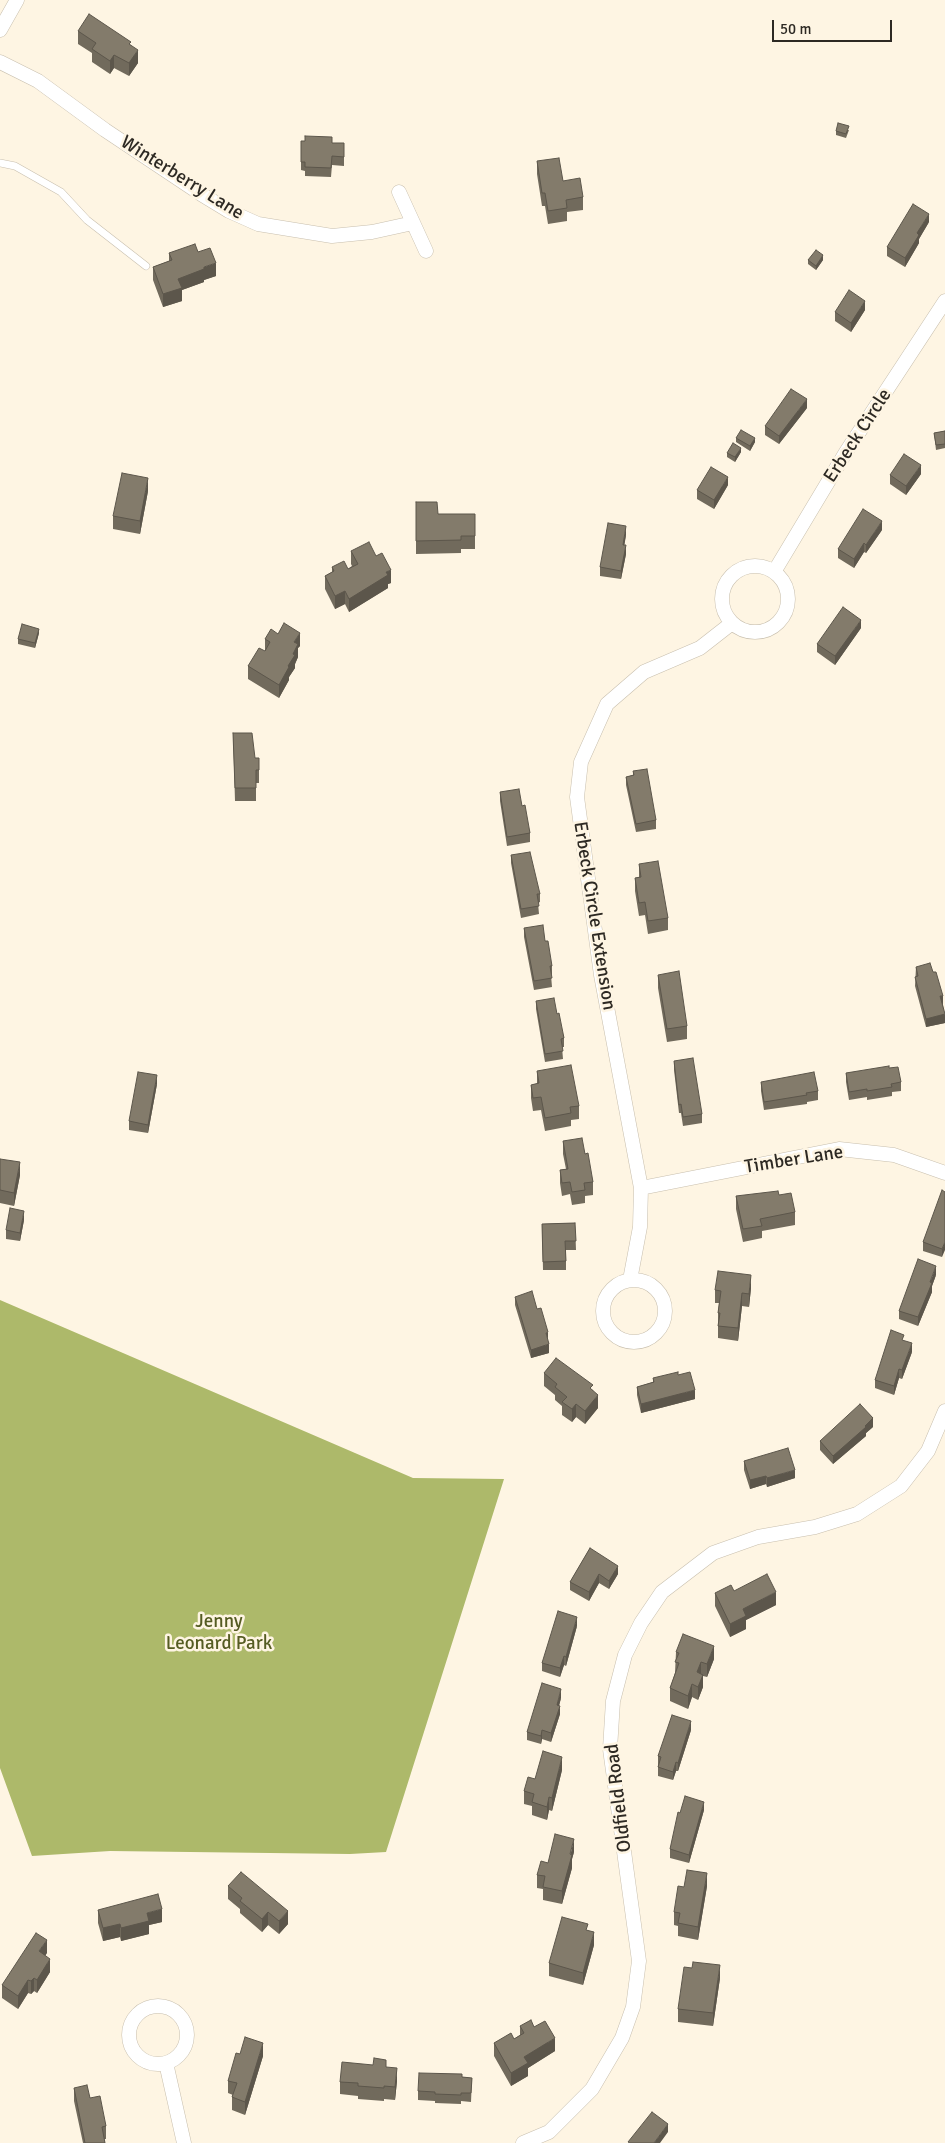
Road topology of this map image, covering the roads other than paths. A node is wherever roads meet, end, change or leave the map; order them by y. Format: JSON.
{"nodes":[{"id":1,"x":17,"y":0,"type":"edge"},
{"id":2,"x":0,"y":30,"type":"edge"},
{"id":3,"x":0,"y":62,"type":"edge"},
{"id":4,"x":0,"y":163,"type":"edge"},
{"id":5,"x":399,"y":192,"type":"dead end"},
{"id":6,"x":413,"y":223,"type":"junction"},
{"id":7,"x":426,"y":251,"type":"dead end"},
{"id":8,"x":146,"y":266,"type":"dead end"},
{"id":9,"x":945,"y":302,"type":"edge"},
{"id":10,"x":774,"y":572,"type":"junction"},
{"id":11,"x":732,"y":623,"type":"junction"},
{"id":12,"x":945,"y":1173,"type":"edge"},
{"id":13,"x":641,"y":1188,"type":"junction"},
{"id":14,"x":630,"y":1280,"type":"junction"},
{"id":15,"x":945,"y":1411,"type":"edge"},
{"id":16,"x":166,"y":2063,"type":"junction"},
{"id":17,"x":184,"y":2143,"type":"edge"},
{"id":18,"x":523,"y":2143,"type":"edge"}],
"edges":[{"from":1,"to":2,"type":"street"},
{"from":3,"to":6,"type":"street","name":"Winterberry Lane"},
{"from":4,"to":8,"type":"lane"},
{"from":5,"to":6,"type":"street"},
{"from":6,"to":7,"type":"street"},
{"from":9,"to":10,"type":"street","name":"Erbeck Circle"},
{"from":10,"to":11,"type":"street"},
{"from":10,"to":11,"type":"street"},
{"from":11,"to":13,"type":"street","name":"Erbeck Circle Extension"},
{"from":12,"to":13,"type":"street","name":"Timber Lane"},
{"from":13,"to":14,"type":"street","name":"Erbeck Circle Extension"},
{"from":14,"to":14,"type":"street"},
{"from":15,"to":18,"type":"street","name":"Oldfield Road"},
{"from":16,"to":16,"type":"street"},
{"from":16,"to":17,"type":"street"}]}
